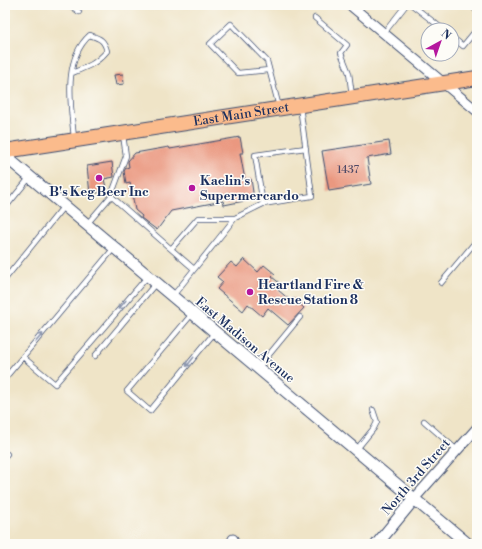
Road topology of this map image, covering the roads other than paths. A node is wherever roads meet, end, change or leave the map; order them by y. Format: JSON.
{"nodes":[{"id":1,"x":70,"y":5,"type":"edge"},
{"id":2,"x":406,"y":5,"type":"edge"},
{"id":3,"x":412,"y":5,"type":"edge"},
{"id":4,"x":471,"y":5,"type":"edge"},
{"id":5,"x":357,"y":7,"type":"edge"},
{"id":6,"x":477,"y":11,"type":"edge"},
{"id":7,"x":79,"y":12,"type":"dead end"},
{"id":8,"x":315,"y":18,"type":"dead end"},
{"id":9,"x":434,"y":22,"type":"edge"},
{"id":10,"x":477,"y":29,"type":"edge"},
{"id":11,"x":384,"y":33,"type":"junction"},
{"id":12,"x":460,"y":44,"type":"edge"},
{"id":13,"x":269,"y":70,"type":"junction"},
{"id":14,"x":72,"y":73,"type":"junction"},
{"id":15,"x":477,"y":78,"type":"edge"},
{"id":16,"x":444,"y":83,"type":"junction"},
{"id":17,"x":352,"y":98,"type":"junction"},
{"id":18,"x":300,"y":106,"type":"junction"},
{"id":19,"x":280,"y":109,"type":"junction"},
{"id":20,"x":477,"y":111,"type":"edge"},
{"id":21,"x":122,"y":133,"type":"junction"},
{"id":22,"x":74,"y":140,"type":"junction"},
{"id":23,"x":306,"y":148,"type":"junction"},
{"id":24,"x":5,"y":151,"type":"edge"},
{"id":25,"x":5,"y":156,"type":"edge"},
{"id":26,"x":30,"y":177,"type":"junction"},
{"id":27,"x":111,"y":196,"type":"junction"},
{"id":28,"x":262,"y":204,"type":"junction"},
{"id":29,"x":64,"y":206,"type":"junction"},
{"id":30,"x":5,"y":208,"type":"edge"},
{"id":31,"x":235,"y":218,"type":"junction"},
{"id":32,"x":86,"y":224,"type":"junction"},
{"id":33,"x":477,"y":240,"type":"edge"},
{"id":34,"x":114,"y":248,"type":"junction"},
{"id":35,"x":171,"y":249,"type":"junction"},
{"id":36,"x":194,"y":269,"type":"junction"},
{"id":37,"x":148,"y":276,"type":"junction"},
{"id":38,"x":5,"y":279,"type":"edge"},
{"id":39,"x":156,"y":283,"type":"junction"},
{"id":40,"x":441,"y":283,"type":"dead end"},
{"id":41,"x":172,"y":297,"type":"junction"},
{"id":42,"x":192,"y":314,"type":"junction"},
{"id":43,"x":300,"y":318,"type":"dead end"},
{"id":44,"x":215,"y":332,"type":"junction"},
{"id":45,"x":95,"y":356,"type":"dead end"},
{"id":46,"x":23,"y":357,"type":"junction"},
{"id":47,"x":258,"y":368,"type":"junction"},
{"id":48,"x":5,"y":378,"type":"edge"},
{"id":49,"x":374,"y":410,"type":"dead end"},
{"id":50,"x":424,"y":421,"type":"dead end"},
{"id":51,"x":477,"y":428,"type":"edge"},
{"id":52,"x":356,"y":450,"type":"junction"},
{"id":53,"x":458,"y":451,"type":"junction"},
{"id":54,"x":414,"y":499,"type":"junction"},
{"id":55,"x":376,"y":544,"type":"edge"},
{"id":56,"x":468,"y":544,"type":"edge"}],
"edges":[{"from":1,"to":7,"type":"lane"},
{"from":2,"to":11,"type":"lane"},
{"from":3,"to":9,"type":"lane"},
{"from":4,"to":6,"type":"lane"},
{"from":5,"to":11,"type":"street"},
{"from":8,"to":17,"type":"lane"},
{"from":10,"to":12,"type":"lane"},
{"from":11,"to":16,"type":"street"},
{"from":13,"to":13,"type":"lane"},
{"from":13,"to":19,"type":"lane"},
{"from":14,"to":14,"type":"lane"},
{"from":14,"to":22,"type":"lane"},
{"from":15,"to":16,"type":"main road","name":"East Main Street"},
{"from":16,"to":17,"type":"main road","name":"East Main Street"},
{"from":16,"to":20,"type":"street"},
{"from":17,"to":18,"type":"main road","name":"East Main Street"},
{"from":18,"to":19,"type":"main road","name":"East Main Street"},
{"from":18,"to":23,"type":"lane"},
{"from":19,"to":21,"type":"main road","name":"East Main Street"},
{"from":21,"to":22,"type":"main road","name":"East Main Street"},
{"from":21,"to":27,"type":"lane"},
{"from":22,"to":24,"type":"main road","name":"East Main Street"},
{"from":23,"to":28,"type":"lane"},
{"from":23,"to":28,"type":"lane"},
{"from":25,"to":26,"type":"street","name":"East Madison Avenue"},
{"from":26,"to":29,"type":"street","name":"East Madison Avenue"},
{"from":26,"to":30,"type":"lane"},
{"from":27,"to":32,"type":"lane"},
{"from":27,"to":35,"type":"lane"},
{"from":28,"to":31,"type":"lane"},
{"from":29,"to":32,"type":"street","name":"East Madison Avenue"},
{"from":29,"to":38,"type":"lane"},
{"from":31,"to":35,"type":"lane"},
{"from":31,"to":36,"type":"lane"},
{"from":32,"to":34,"type":"street","name":"East Madison Avenue"},
{"from":33,"to":40,"type":"lane"},
{"from":34,"to":37,"type":"street","name":"East Madison Avenue"},
{"from":46,"to":34,"type":"lane","one_way":true},
{"from":35,"to":36,"type":"lane"},
{"from":36,"to":41,"type":"lane"},
{"from":37,"to":39,"type":"street","name":"East Madison Avenue"},
{"from":37,"to":46,"type":"lane","one_way":true},
{"from":39,"to":41,"type":"street","name":"East Madison Avenue"},
{"from":39,"to":45,"type":"lane"},
{"from":41,"to":42,"type":"street","name":"East Madison Avenue"},
{"from":42,"to":44,"type":"street","name":"East Madison Avenue"},
{"from":44,"to":42,"type":"lane","one_way":true},
{"from":43,"to":47,"type":"lane"},
{"from":44,"to":47,"type":"street","name":"East Madison Avenue"},
{"from":46,"to":48,"type":"lane"},
{"from":47,"to":52,"type":"street","name":"East Madison Avenue"},
{"from":49,"to":52,"type":"lane"},
{"from":50,"to":53,"type":"lane"},
{"from":51,"to":53,"type":"street","name":"North 3rd Street"},
{"from":52,"to":54,"type":"street","name":"East Madison Avenue"},
{"from":53,"to":54,"type":"street","name":"North 3rd Street"},
{"from":54,"to":55,"type":"street","name":"North 3rd Street"},
{"from":54,"to":56,"type":"street","name":"East Madison Avenue"}]}
